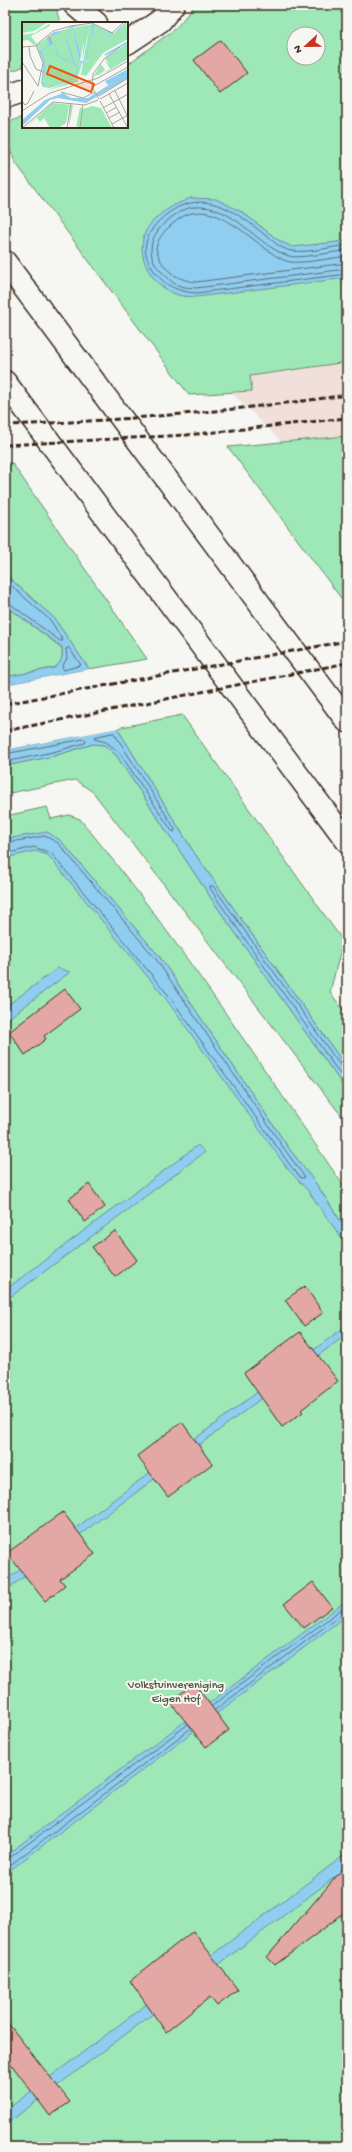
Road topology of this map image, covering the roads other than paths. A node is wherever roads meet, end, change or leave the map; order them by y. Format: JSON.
{"nodes":[{"id":1,"x":75,"y":5,"type":"edge"},
{"id":2,"x":173,"y":5,"type":"edge"},
{"id":3,"x":95,"y":22,"type":"edge"},
{"id":4,"x":128,"y":42,"type":"edge"},
{"id":5,"x":22,"y":90,"type":"edge"},
{"id":6,"x":5,"y":97,"type":"edge"},
{"id":7,"x":5,"y":262,"type":"edge"},
{"id":8,"x":5,"y":382,"type":"edge"},
{"id":9,"x":347,"y":720,"type":"edge"},
{"id":10,"x":347,"y":841,"type":"edge"}],
"edges":[{"from":1,"to":3,"type":"main road"},
{"from":2,"to":4,"type":"main road"},
{"from":5,"to":6,"type":"main road"},
{"from":7,"to":9,"type":"main road"},
{"from":8,"to":10,"type":"main road"}]}
